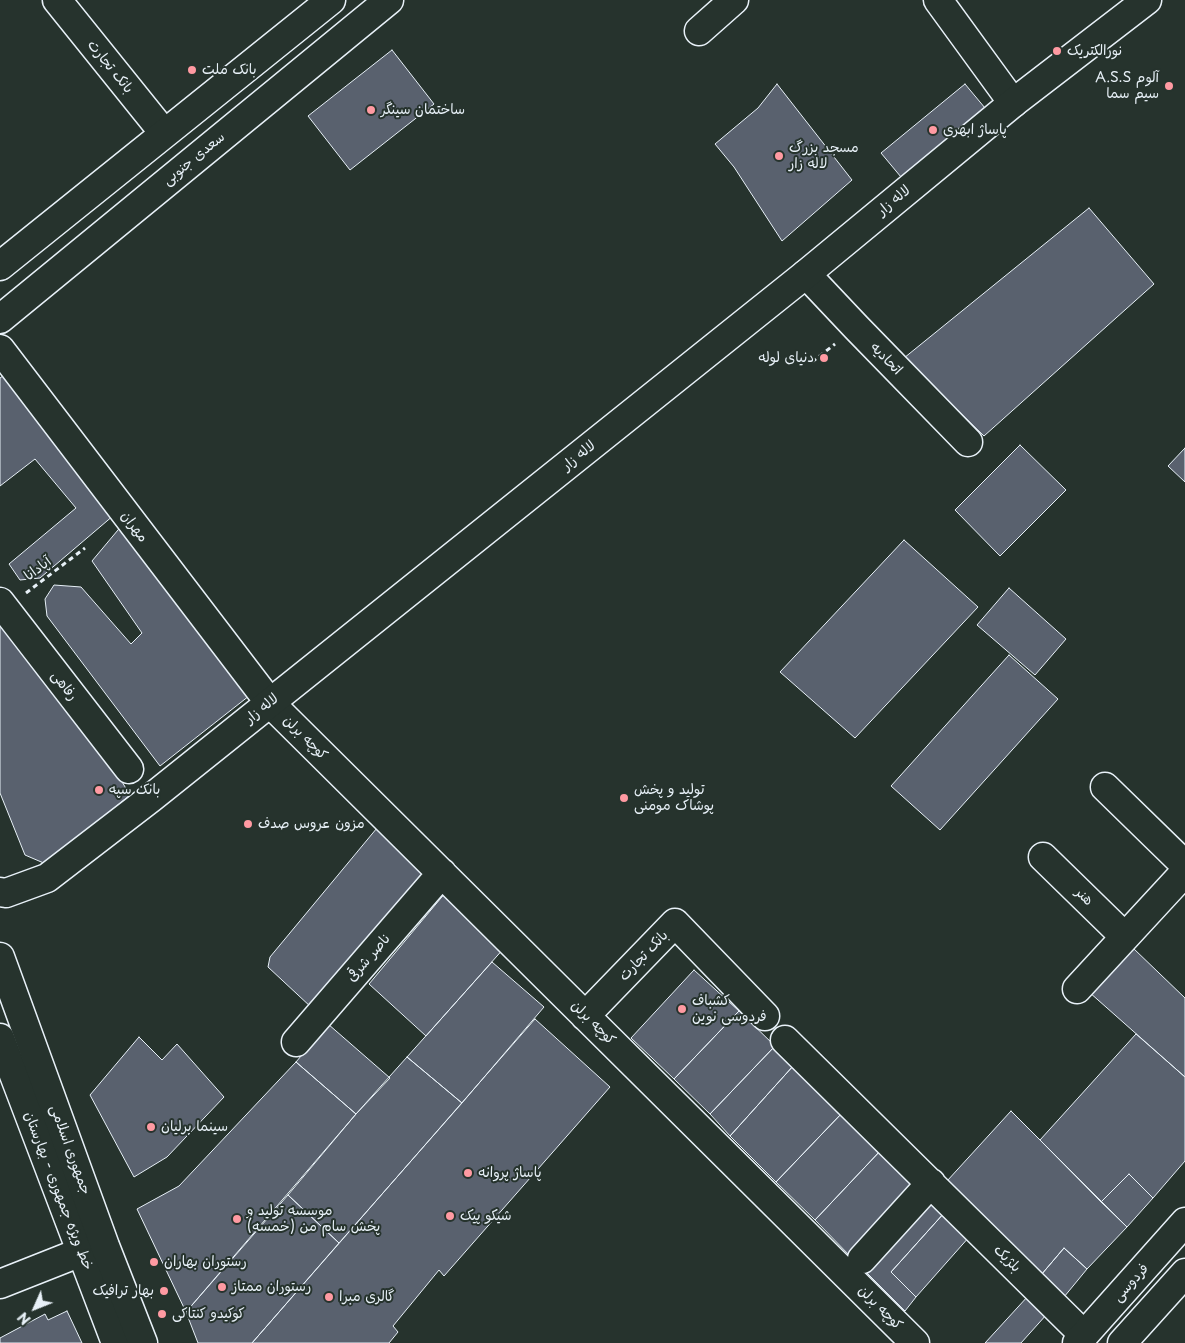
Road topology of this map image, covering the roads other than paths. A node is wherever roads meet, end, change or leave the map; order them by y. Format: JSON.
{"nodes":[{"id":1,"x":57,"y":0,"type":"edge"},
{"id":2,"x":315,"y":0,"type":"edge"},
{"id":3,"x":331,"y":0,"type":"edge"},
{"id":4,"x":389,"y":0,"type":"edge"},
{"id":5,"x":734,"y":0,"type":"edge"},
{"id":6,"x":938,"y":0,"type":"edge"},
{"id":7,"x":1147,"y":0,"type":"edge"},
{"id":8,"x":699,"y":31,"type":"dead end"},
{"id":9,"x":1013,"y":103,"type":"junction"},
{"id":10,"x":161,"y":130,"type":"junction"},
{"id":11,"x":0,"y":254,"type":"edge"},
{"id":12,"x":0,"y":266,"type":"edge"},
{"id":13,"x":806,"y":274,"type":"junction"},
{"id":14,"x":0,"y":319,"type":"edge"},
{"id":15,"x":0,"y":349,"type":"edge"},
{"id":16,"x":968,"y":442,"type":"dead end"},
{"id":17,"x":2,"y":605,"type":"edge"},
{"id":18,"x":270,"y":703,"type":"junction"},
{"id":19,"x":129,"y":770,"type":"dead end"},
{"id":20,"x":1106,"y":787,"type":"dead end"},
{"id":21,"x":1043,"y":857,"type":"dead end"},
{"id":22,"x":1185,"y":865,"type":"edge"},
{"id":23,"x":1185,"y":872,"type":"edge"},
{"id":24,"x":442,"y":873,"type":"junction"},
{"id":25,"x":0,"y":892,"type":"edge"},
{"id":26,"x":1124,"y":938,"type":"junction"},
{"id":27,"x":0,"y":957,"type":"edge"},
{"id":28,"x":1076,"y":989,"type":"dead end"},
{"id":29,"x":10,"y":1007,"type":"edge"},
{"id":30,"x":585,"y":1016,"type":"junction"},
{"id":31,"x":765,"y":1016,"type":"dead end"},
{"id":32,"x":0,"y":1038,"type":"edge"},
{"id":33,"x":785,"y":1040,"type":"dead end"},
{"id":34,"x":296,"y":1042,"type":"dead end"},
{"id":35,"x":931,"y":1183,"type":"junction"},
{"id":36,"x":1185,"y":1222,"type":"edge"},
{"id":37,"x":93,"y":1249,"type":"junction"},
{"id":38,"x":862,"y":1259,"type":"dead end"},
{"id":39,"x":1185,"y":1273,"type":"edge"},
{"id":40,"x":0,"y":1284,"type":"edge"},
{"id":41,"x":1080,"y":1339,"type":"edge"},
{"id":42,"x":116,"y":1343,"type":"edge"},
{"id":43,"x":143,"y":1343,"type":"edge"},
{"id":44,"x":915,"y":1343,"type":"edge"},
{"id":45,"x":1122,"y":1343,"type":"edge"}],
"edges":[{"from":1,"to":10,"type":"street","name":"بانک تجارت"},
{"from":2,"to":10,"type":"street"},
{"from":3,"to":10,"type":"street"},
{"from":4,"to":14,"type":"street","name":"سعدی جنوبی"},
{"from":5,"to":8,"type":"street"},
{"from":6,"to":9,"type":"street"},
{"from":7,"to":9,"type":"street","name":"لاله زار"},
{"from":9,"to":13,"type":"street","name":"لاله زار"},
{"from":10,"to":11,"type":"street"},
{"from":10,"to":12,"type":"street"},
{"from":13,"to":16,"type":"street","name":"اتحادیه"},
{"from":13,"to":18,"type":"street","name":"لاله زار"},
{"from":15,"to":18,"type":"street","name":"مهران"},
{"from":17,"to":19,"type":"street","name":"رفاهی"},
{"from":18,"to":24,"type":"street","name":"کوچه برلن"},
{"from":18,"to":25,"type":"street","name":"لاله زار"},
{"from":20,"to":22,"type":"street"},
{"from":21,"to":26,"type":"street","name":"هنر"},
{"from":23,"to":26,"type":"street"},
{"from":24,"to":30,"type":"street","name":"کوچه برلن"},
{"from":24,"to":34,"type":"street","name":"ناصر شرقی"},
{"from":26,"to":28,"type":"street"},
{"from":27,"to":29,"type":"street","name":"جمهوری اسلامی"},
{"from":29,"to":37,"type":"street","name":"جمهوری اسلامی"},
{"from":30,"to":31,"type":"street","name":"بانک تجارت"},
{"from":30,"to":44,"type":"street","name":"کوچه برلن"},
{"from":32,"to":37,"type":"street","name":"خط ویژه جمهوری - بهارستان"},
{"from":33,"to":35,"type":"street","name":"بلژیک"},
{"from":35,"to":38,"type":"street"},
{"from":35,"to":41,"type":"street","name":"بلژیک"},
{"from":36,"to":41,"type":"street","name":"فردوسی"},
{"from":37,"to":40,"type":"street"},
{"from":37,"to":42,"type":"street","name":"خط ویژه جمهوری - بهارستان"},
{"from":37,"to":43,"type":"street","name":"جمهوری اسلامی"},
{"from":39,"to":45,"type":"street"}]}
